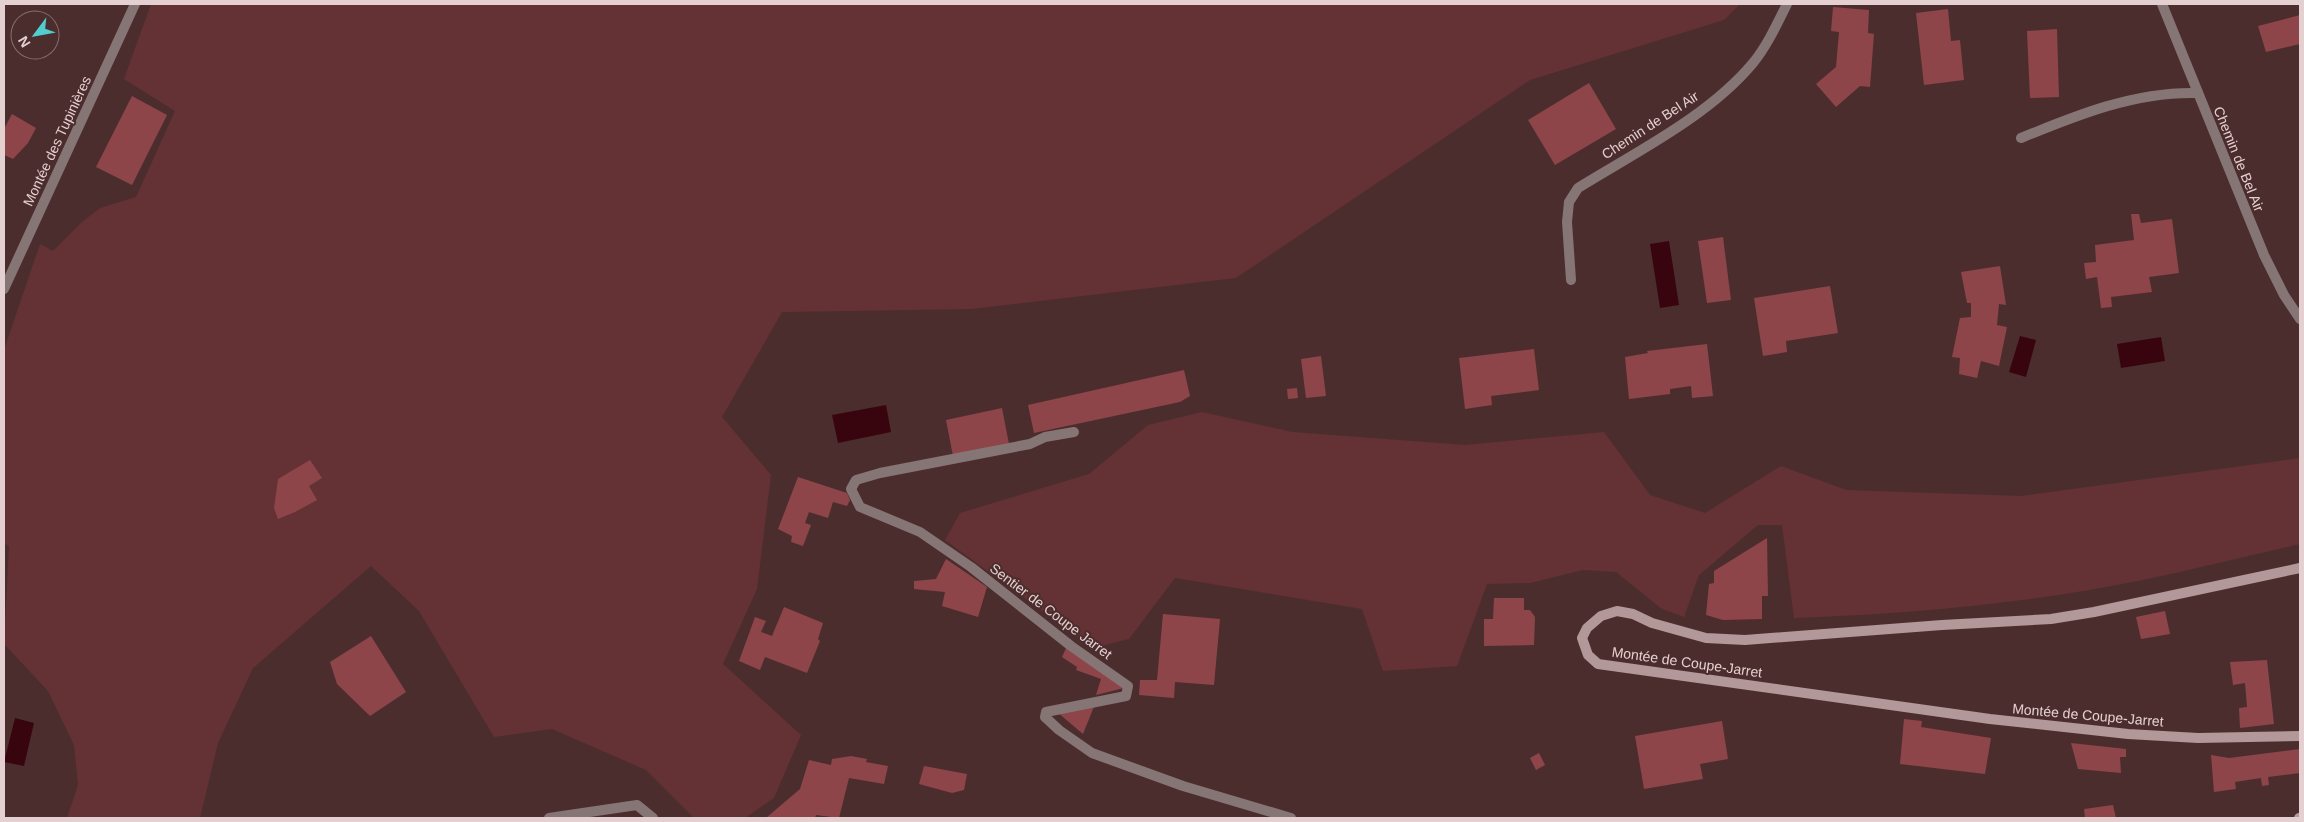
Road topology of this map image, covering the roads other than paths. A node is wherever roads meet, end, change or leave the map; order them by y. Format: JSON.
{"nodes":[{"id":1,"x":135,"y":4,"type":"edge"},
{"id":2,"x":1787,"y":4,"type":"edge"},
{"id":3,"x":2162,"y":4,"type":"edge"},
{"id":4,"x":2198,"y":92,"type":"junction"},
{"id":5,"x":2020,"y":138,"type":"dead end"},
{"id":6,"x":1571,"y":280,"type":"dead end"},
{"id":7,"x":4,"y":289,"type":"edge"},
{"id":8,"x":2300,"y":319,"type":"edge"},
{"id":9,"x":1074,"y":432,"type":"dead end"},
{"id":10,"x":2300,"y":568,"type":"edge"},
{"id":11,"x":2300,"y":736,"type":"edge"},
{"id":12,"x":549,"y":818,"type":"edge"},
{"id":13,"x":652,"y":818,"type":"edge"},
{"id":14,"x":1291,"y":818,"type":"edge"}],
"edges":[{"from":1,"to":7,"type":"street","name":"Montée des Tupinières"},
{"from":2,"to":6,"type":"street","name":"Chemin de Bel Air"},
{"from":3,"to":4,"type":"street","name":"Chemin de Bel Air"},
{"from":4,"to":5,"type":"street"},
{"from":4,"to":8,"type":"street","name":"Chemin de Bel Air"},
{"from":9,"to":14,"type":"street","name":"Sentier de Coupe Jarret"},
{"from":10,"to":11,"type":"main road","name":"Montée de Coupe-Jarret"},
{"from":12,"to":13,"type":"street"}]}
